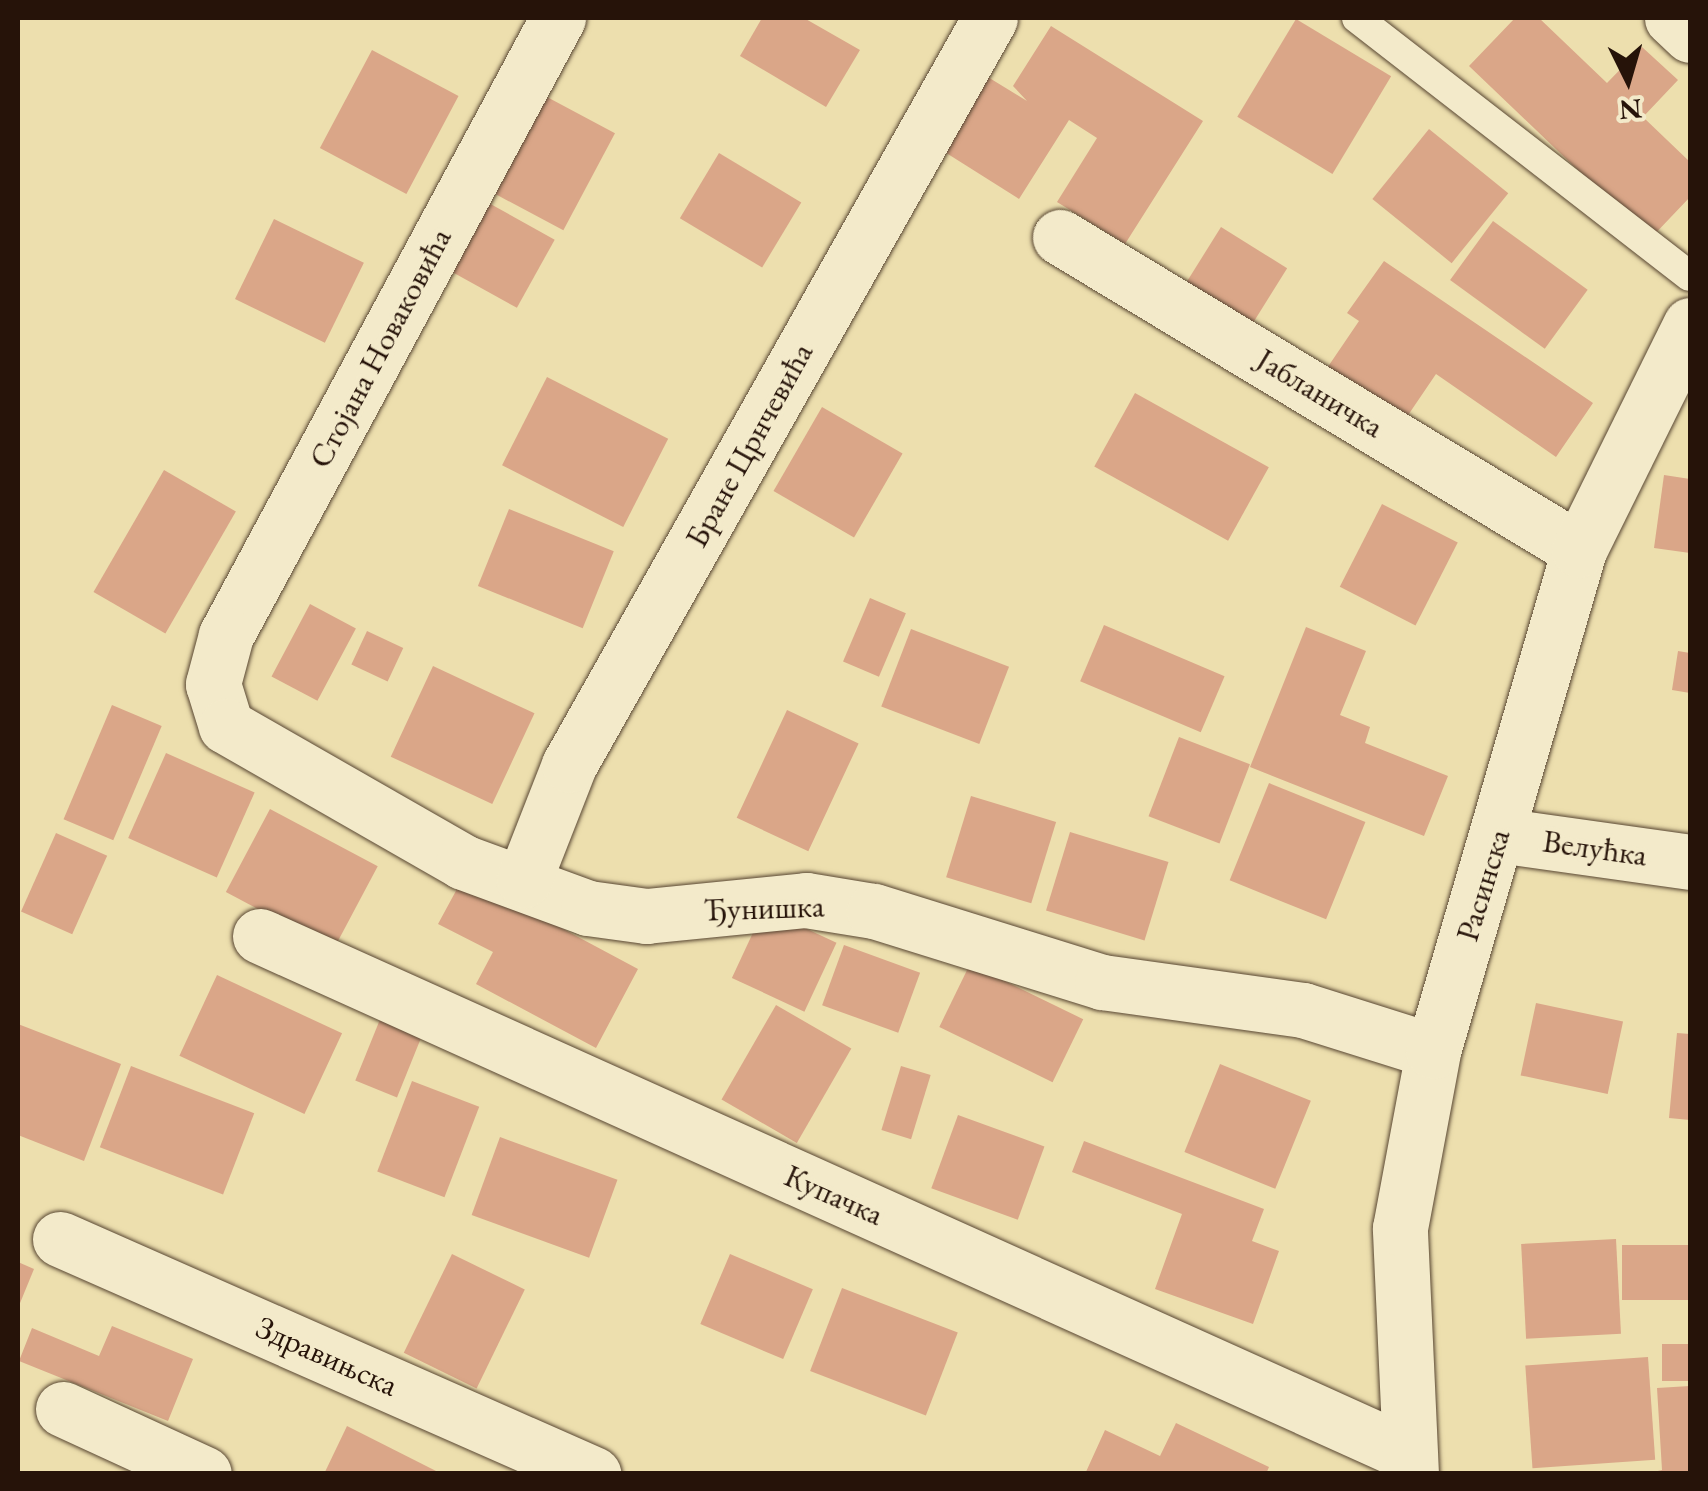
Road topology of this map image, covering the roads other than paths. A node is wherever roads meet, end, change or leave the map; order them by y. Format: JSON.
{"nodes":[{"id":1,"x":558,"y":18,"type":"edge"},
{"id":2,"x":990,"y":18,"type":"edge"},
{"id":3,"x":1357,"y":18,"type":"edge"},
{"id":4,"x":1672,"y":18,"type":"edge"},
{"id":5,"x":1690,"y":35,"type":"edge"},
{"id":6,"x":1060,"y":236,"type":"dead end"},
{"id":7,"x":1690,"y":276,"type":"edge"},
{"id":8,"x":1690,"y":325,"type":"edge"},
{"id":9,"x":1579,"y":550,"type":"junction"},
{"id":10,"x":213,"y":684,"type":"joint"},
{"id":11,"x":1499,"y":836,"type":"junction"},
{"id":12,"x":1690,"y":862,"type":"edge"},
{"id":13,"x":524,"y":880,"type":"junction"},
{"id":14,"x":260,"y":936,"type":"dead end"},
{"id":15,"x":1432,"y":1051,"type":"junction"},
{"id":16,"x":60,"y":1239,"type":"dead end"},
{"id":17,"x":63,"y":1409,"type":"dead end"},
{"id":18,"x":1409,"y":1463,"type":"edge"},
{"id":19,"x":204,"y":1474,"type":"edge"},
{"id":20,"x":593,"y":1474,"type":"edge"}],
"edges":[{"from":1,"to":10,"type":"street","name":"Стојана Новаковића"},
{"from":2,"to":13,"type":"street","name":"Бране Црнчевића"},
{"from":3,"to":7,"type":"lane"},
{"from":4,"to":5,"type":"street"},
{"from":6,"to":9,"type":"street","name":"Јабланичка"},
{"from":8,"to":9,"type":"street","name":"Расинска"},
{"from":9,"to":11,"type":"street","name":"Расинска"},
{"from":10,"to":13,"type":"street","name":"Ђунишка"},
{"from":11,"to":12,"type":"street","name":"Велућка"},
{"from":11,"to":15,"type":"street","name":"Расинска"},
{"from":13,"to":15,"type":"street","name":"Ђунишка"},
{"from":14,"to":18,"type":"street","name":"Купачка"},
{"from":15,"to":18,"type":"street","name":"Расинска"},
{"from":16,"to":20,"type":"street","name":"Здравињска"},
{"from":17,"to":19,"type":"street"}]}
